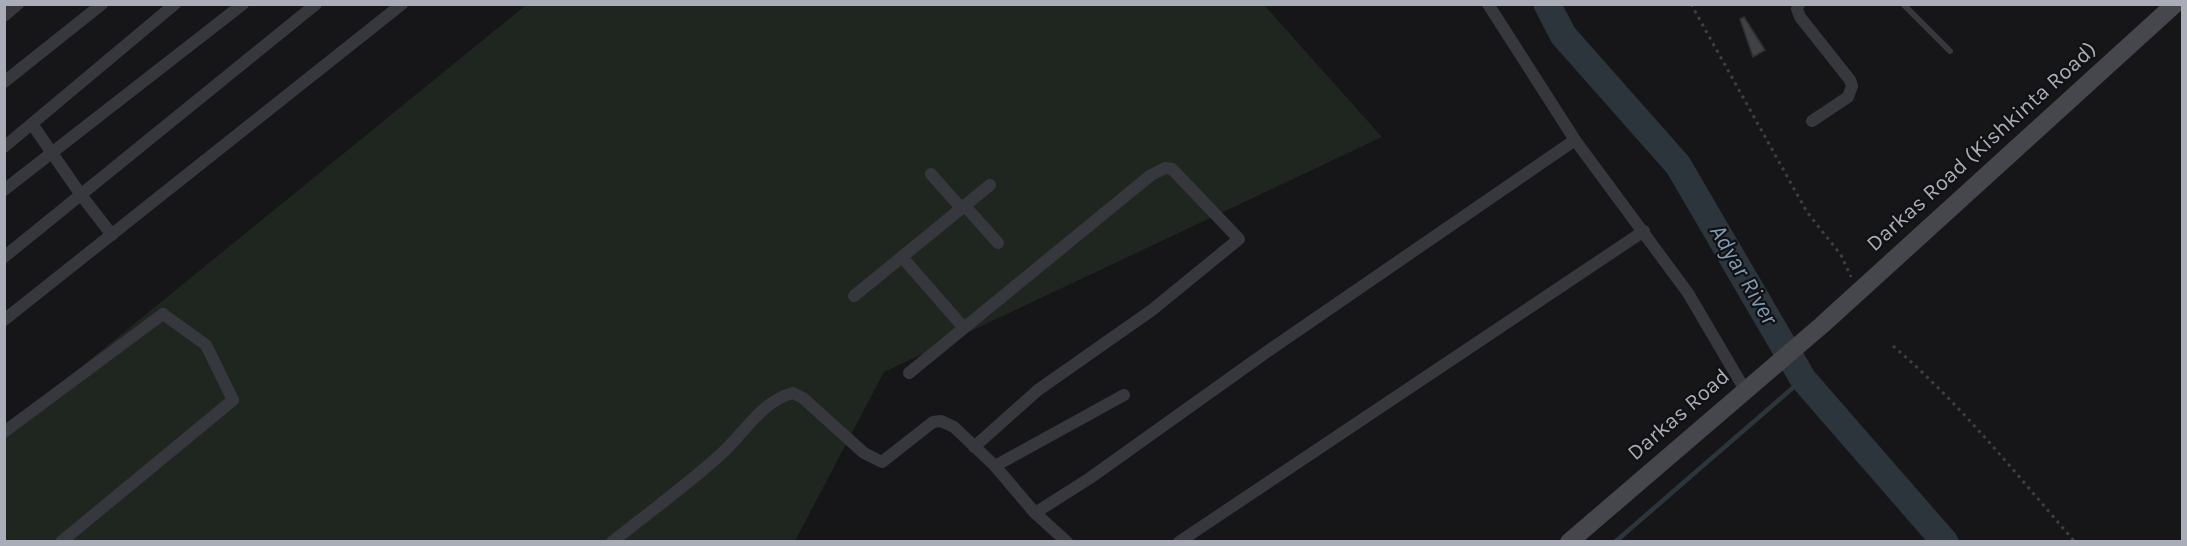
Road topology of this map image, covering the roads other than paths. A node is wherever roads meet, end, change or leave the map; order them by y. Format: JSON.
{"nodes":[{"id":1,"x":18,"y":4,"type":"edge"},
{"id":2,"x":102,"y":4,"type":"edge"},
{"id":3,"x":175,"y":4,"type":"edge"},
{"id":4,"x":243,"y":4,"type":"edge"},
{"id":5,"x":316,"y":4,"type":"edge"},
{"id":6,"x":402,"y":4,"type":"edge"},
{"id":7,"x":1488,"y":4,"type":"edge"},
{"id":8,"x":1799,"y":4,"type":"edge"},
{"id":9,"x":1903,"y":4,"type":"edge"},
{"id":10,"x":2175,"y":4,"type":"edge"},
{"id":11,"x":4,"y":16,"type":"edge"},
{"id":12,"x":1950,"y":51,"type":"dead end"},
{"id":13,"x":4,"y":82,"type":"edge"},
{"id":14,"x":1812,"y":121,"type":"dead end"},
{"id":15,"x":32,"y":124,"type":"junction"},
{"id":16,"x":1575,"y":140,"type":"junction"},
{"id":17,"x":4,"y":147,"type":"edge"},
{"id":18,"x":52,"y":154,"type":"junction"},
{"id":19,"x":931,"y":174,"type":"dead end"},
{"id":20,"x":990,"y":185,"type":"dead end"},
{"id":21,"x":4,"y":190,"type":"edge"},
{"id":22,"x":81,"y":195,"type":"junction"},
{"id":23,"x":963,"y":207,"type":"junction"},
{"id":24,"x":1644,"y":231,"type":"junction"},
{"id":25,"x":112,"y":235,"type":"junction"},
{"id":26,"x":998,"y":243,"type":"dead end"},
{"id":27,"x":4,"y":257,"type":"edge"},
{"id":28,"x":902,"y":257,"type":"junction"},
{"id":29,"x":854,"y":296,"type":"dead end"},
{"id":30,"x":4,"y":321,"type":"edge"},
{"id":31,"x":1822,"y":325,"type":"joint"},
{"id":32,"x":964,"y":328,"type":"junction"},
{"id":33,"x":909,"y":373,"type":"dead end"},
{"id":34,"x":1745,"y":390,"type":"junction"},
{"id":35,"x":1124,"y":395,"type":"dead end"},
{"id":36,"x":4,"y":432,"type":"edge"},
{"id":37,"x":974,"y":447,"type":"junction"},
{"id":38,"x":995,"y":466,"type":"junction"},
{"id":39,"x":1035,"y":513,"type":"junction"},
{"id":40,"x":61,"y":542,"type":"edge"},
{"id":41,"x":612,"y":542,"type":"edge"},
{"id":42,"x":1067,"y":542,"type":"edge"},
{"id":43,"x":1179,"y":542,"type":"edge"},
{"id":44,"x":1569,"y":542,"type":"edge"}],
"edges":[{"from":1,"to":11,"type":"street"},
{"from":2,"to":13,"type":"street"},
{"from":3,"to":15,"type":"street"},
{"from":4,"to":18,"type":"street"},
{"from":5,"to":22,"type":"street"},
{"from":6,"to":25,"type":"street"},
{"from":7,"to":16,"type":"street"},
{"from":8,"to":14,"type":"street"},
{"from":9,"to":12,"type":"lane"},
{"from":10,"to":31,"type":"main road","name":"Darkas Road (Kishkinta Road)"},
{"from":15,"to":17,"type":"street"},
{"from":15,"to":18,"type":"street"},
{"from":16,"to":24,"type":"street"},
{"from":16,"to":39,"type":"street"},
{"from":18,"to":21,"type":"street"},
{"from":18,"to":22,"type":"street"},
{"from":19,"to":23,"type":"street"},
{"from":20,"to":23,"type":"street"},
{"from":22,"to":25,"type":"street"},
{"from":22,"to":27,"type":"street"},
{"from":23,"to":26,"type":"street"},
{"from":23,"to":28,"type":"street"},
{"from":24,"to":34,"type":"street"},
{"from":24,"to":43,"type":"street"},
{"from":25,"to":30,"type":"street"},
{"from":28,"to":29,"type":"street"},
{"from":28,"to":32,"type":"street"},
{"from":31,"to":34,"type":"main road","name":"Darkas Road"},
{"from":32,"to":33,"type":"street"},
{"from":32,"to":37,"type":"street"},
{"from":34,"to":44,"type":"main road","name":"Darkas Road"},
{"from":35,"to":38,"type":"street"},
{"from":36,"to":40,"type":"street"},
{"from":37,"to":38,"type":"street"},
{"from":37,"to":41,"type":"street"},
{"from":38,"to":39,"type":"street"},
{"from":39,"to":42,"type":"street"}]}
